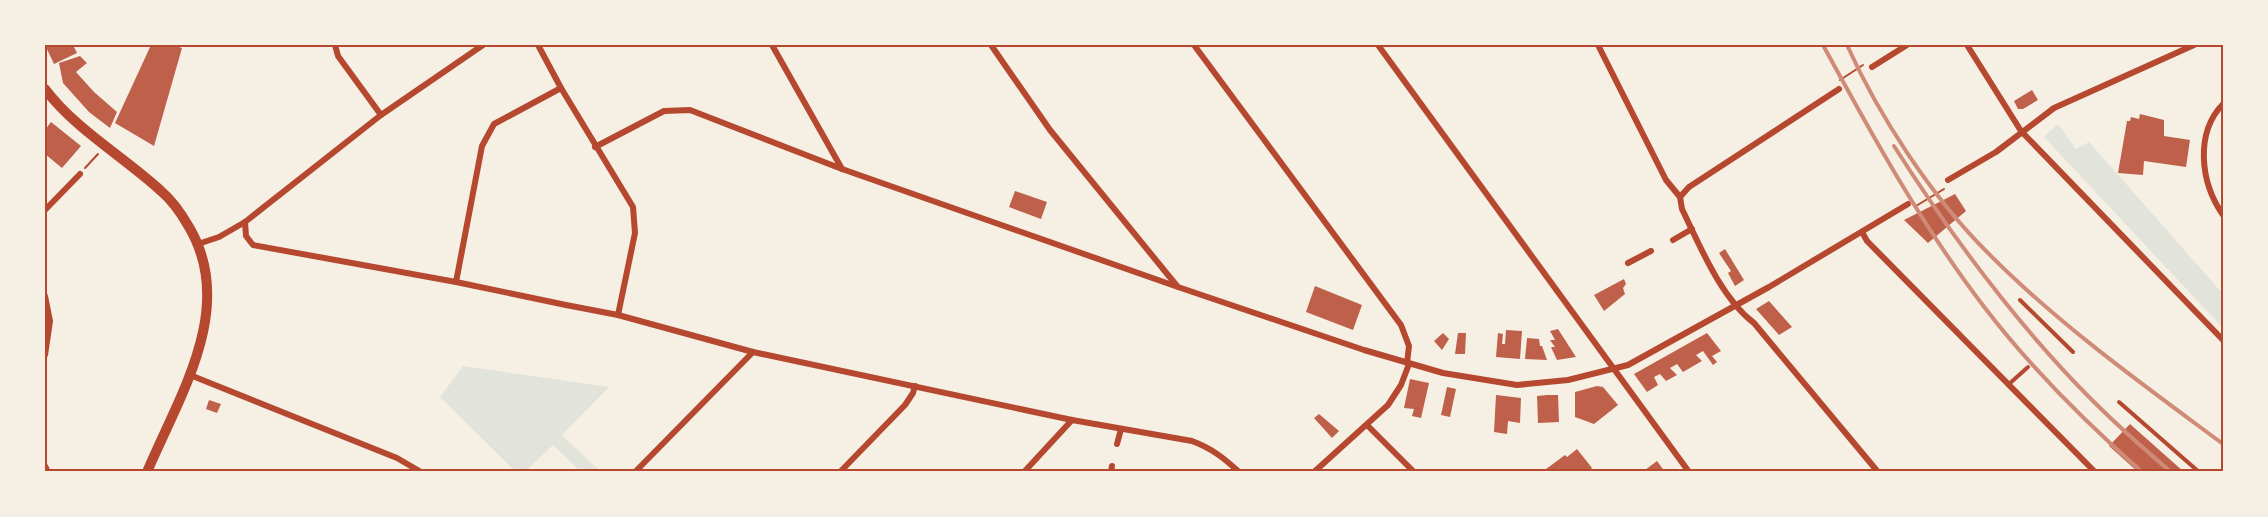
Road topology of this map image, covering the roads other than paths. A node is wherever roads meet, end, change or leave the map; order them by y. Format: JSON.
{"nodes":[{"id":1,"x":335,"y":45,"type":"edge"},
{"id":2,"x":483,"y":45,"type":"edge"},
{"id":3,"x":538,"y":45,"type":"edge"},
{"id":4,"x":772,"y":45,"type":"edge"},
{"id":5,"x":990,"y":45,"type":"edge"},
{"id":6,"x":1194,"y":45,"type":"edge"},
{"id":7,"x":1378,"y":45,"type":"edge"},
{"id":8,"x":1598,"y":45,"type":"edge"},
{"id":9,"x":1907,"y":45,"type":"edge"},
{"id":10,"x":1967,"y":45,"type":"edge"},
{"id":11,"x":2194,"y":45,"type":"edge"},
{"id":12,"x":1872,"y":67,"type":"dead end"},
{"id":13,"x":561,"y":88,"type":"junction"},
{"id":14,"x":45,"y":89,"type":"edge"},
{"id":15,"x":1839,"y":89,"type":"dead end"},
{"id":16,"x":2223,"y":104,"type":"edge"},
{"id":17,"x":381,"y":115,"type":"junction"},
{"id":18,"x":2021,"y":131,"type":"junction"},
{"id":19,"x":595,"y":147,"type":"junction"},
{"id":20,"x":842,"y":169,"type":"junction"},
{"id":21,"x":80,"y":174,"type":"road end"},
{"id":22,"x":1951,"y":178,"type":"road end"},
{"id":23,"x":1680,"y":197,"type":"junction"},
{"id":24,"x":1908,"y":204,"type":"dead end"},
{"id":25,"x":45,"y":210,"type":"edge"},
{"id":26,"x":2223,"y":215,"type":"edge"},
{"id":27,"x":245,"y":222,"type":"junction"},
{"id":28,"x":1692,"y":229,"type":"junction"},
{"id":29,"x":1862,"y":232,"type":"junction"},
{"id":30,"x":1673,"y":240,"type":"dead end"},
{"id":31,"x":198,"y":244,"type":"junction"},
{"id":32,"x":1651,"y":251,"type":"dead end"},
{"id":33,"x":1628,"y":263,"type":"dead end"},
{"id":34,"x":456,"y":282,"type":"junction"},
{"id":35,"x":1178,"y":287,"type":"junction"},
{"id":36,"x":45,"y":296,"type":"edge"},
{"id":37,"x":2020,"y":300,"type":"dead end"},
{"id":38,"x":1735,"y":305,"type":"junction"},
{"id":39,"x":618,"y":315,"type":"junction"},
{"id":40,"x":2223,"y":340,"type":"edge"},
{"id":41,"x":753,"y":352,"type":"junction"},
{"id":42,"x":2073,"y":352,"type":"dead end"},
{"id":43,"x":45,"y":355,"type":"edge"},
{"id":44,"x":1408,"y":364,"type":"junction"},
{"id":45,"x":2028,"y":368,"type":"dead end"},
{"id":46,"x":1614,"y":370,"type":"junction"},
{"id":47,"x":190,"y":375,"type":"junction"},
{"id":48,"x":2009,"y":384,"type":"junction"},
{"id":49,"x":915,"y":386,"type":"junction"},
{"id":50,"x":2119,"y":402,"type":"dead end"},
{"id":51,"x":1072,"y":420,"type":"junction"},
{"id":52,"x":1367,"y":425,"type":"junction"},
{"id":53,"x":1121,"y":429,"type":"junction"},
{"id":54,"x":1117,"y":444,"type":"dead end"},
{"id":55,"x":45,"y":466,"type":"edge"},
{"id":56,"x":48,"y":472,"type":"edge"},
{"id":57,"x":147,"y":472,"type":"edge"},
{"id":58,"x":421,"y":472,"type":"edge"},
{"id":59,"x":635,"y":472,"type":"edge"},
{"id":60,"x":840,"y":472,"type":"edge"},
{"id":61,"x":1024,"y":472,"type":"edge"},
{"id":62,"x":1239,"y":472,"type":"edge"},
{"id":63,"x":1314,"y":472,"type":"edge"},
{"id":64,"x":1414,"y":472,"type":"edge"},
{"id":65,"x":1689,"y":472,"type":"edge"},
{"id":66,"x":1878,"y":472,"type":"edge"},
{"id":67,"x":2095,"y":472,"type":"edge"},
{"id":68,"x":2199,"y":472,"type":"edge"}],
"edges":[{"from":1,"to":17,"type":"street"},
{"from":2,"to":17,"type":"street"},
{"from":3,"to":13,"type":"street"},
{"from":4,"to":20,"type":"street"},
{"from":5,"to":35,"type":"street"},
{"from":6,"to":44,"type":"street"},
{"from":7,"to":46,"type":"street"},
{"from":8,"to":23,"type":"street"},
{"from":9,"to":12,"type":"street"},
{"from":10,"to":18,"type":"street"},
{"from":11,"to":18,"type":"street"},
{"from":13,"to":19,"type":"street"},
{"from":13,"to":34,"type":"street"},
{"from":14,"to":31,"type":"main road"},
{"from":15,"to":23,"type":"street"},
{"from":16,"to":26,"type":"street"},
{"from":17,"to":27,"type":"street"},
{"from":18,"to":22,"type":"street"},
{"from":18,"to":40,"type":"street"},
{"from":19,"to":20,"type":"street"},
{"from":19,"to":39,"type":"street"},
{"from":20,"to":35,"type":"street"},
{"from":21,"to":25,"type":"street"},
{"from":23,"to":28,"type":"street"},
{"from":24,"to":29,"type":"street"},
{"from":27,"to":31,"type":"street"},
{"from":27,"to":34,"type":"street"},
{"from":28,"to":30,"type":"street"},
{"from":28,"to":38,"type":"street"},
{"from":29,"to":38,"type":"street"},
{"from":29,"to":48,"type":"street"},
{"from":31,"to":47,"type":"main road"},
{"from":32,"to":33,"type":"street"},
{"from":34,"to":39,"type":"street"},
{"from":35,"to":44,"type":"street"},
{"from":36,"to":43,"type":"street"},
{"from":37,"to":42,"type":"lane"},
{"from":38,"to":46,"type":"street"},
{"from":38,"to":66,"type":"street"},
{"from":39,"to":41,"type":"street"},
{"from":41,"to":49,"type":"street"},
{"from":41,"to":59,"type":"street"},
{"from":44,"to":46,"type":"street"},
{"from":44,"to":52,"type":"street"},
{"from":45,"to":48,"type":"lane"},
{"from":46,"to":65,"type":"street"},
{"from":47,"to":57,"type":"main road"},
{"from":47,"to":58,"type":"street"},
{"from":48,"to":67,"type":"street"},
{"from":49,"to":51,"type":"street"},
{"from":49,"to":60,"type":"street"},
{"from":50,"to":68,"type":"lane"},
{"from":51,"to":53,"type":"street"},
{"from":51,"to":61,"type":"street"},
{"from":52,"to":63,"type":"street"},
{"from":52,"to":64,"type":"street"},
{"from":53,"to":54,"type":"street"},
{"from":53,"to":62,"type":"street"},
{"from":55,"to":56,"type":"street"}]}
